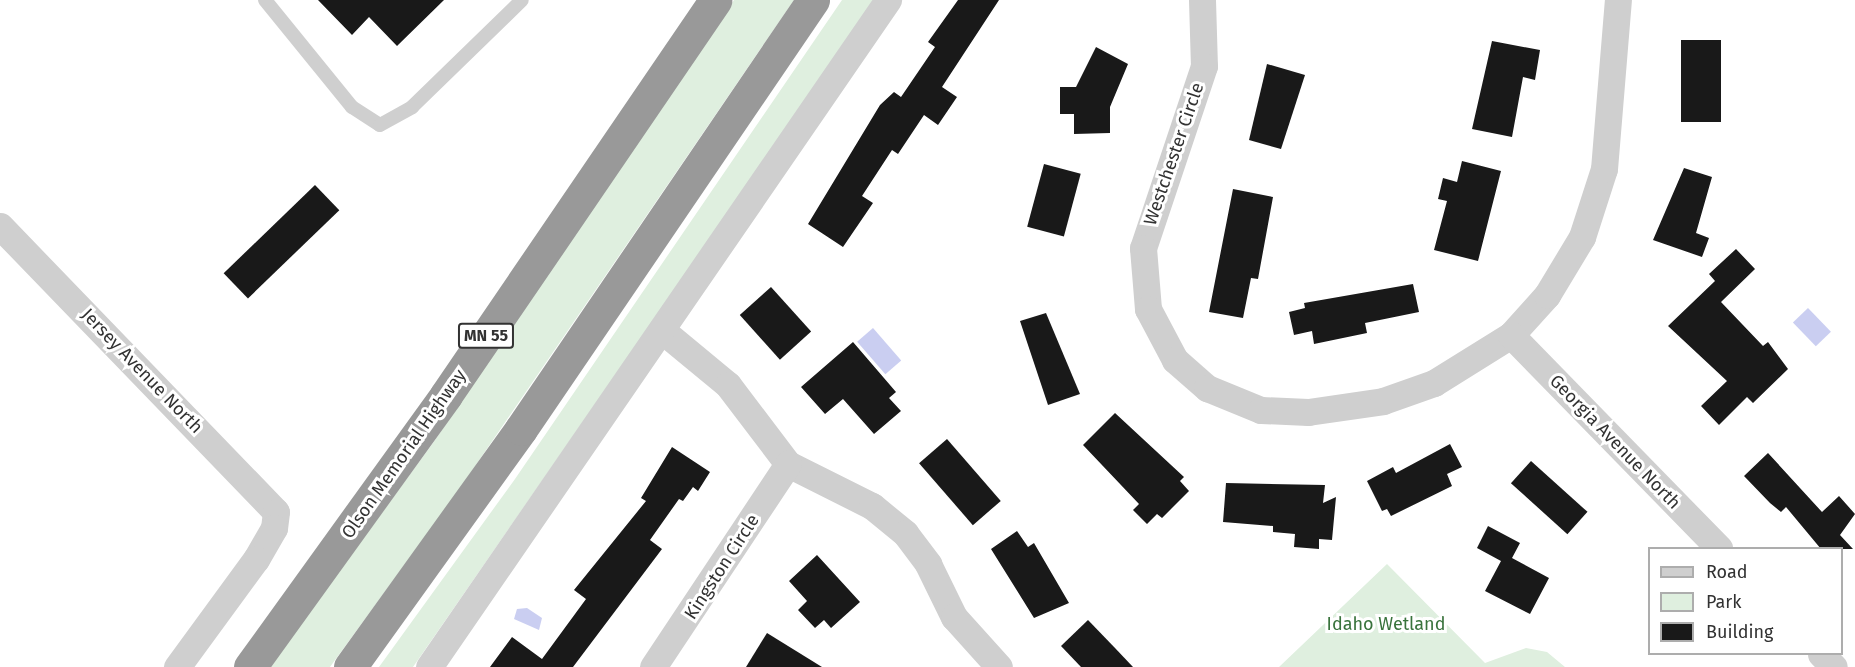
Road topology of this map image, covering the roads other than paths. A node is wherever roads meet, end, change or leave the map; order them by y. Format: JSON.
{"nodes":[{"id":1,"x":265,"y":0,"type":"edge"},
{"id":2,"x":522,"y":0,"type":"edge"},
{"id":3,"x":715,"y":0,"type":"edge"},
{"id":4,"x":813,"y":0,"type":"edge"},
{"id":5,"x":888,"y":0,"type":"edge"},
{"id":6,"x":1202,"y":0,"type":"edge"},
{"id":7,"x":1618,"y":0,"type":"edge"},
{"id":8,"x":0,"y":226,"type":"edge"},
{"id":9,"x":664,"y":332,"type":"junction"},
{"id":10,"x":1511,"y":335,"type":"junction"},
{"id":11,"x":788,"y":464,"type":"junction"},
{"id":12,"x":1717,"y":547,"type":"edge"},
{"id":13,"x":1822,"y":655,"type":"edge"},
{"id":14,"x":177,"y":667,"type":"edge"},
{"id":15,"x":250,"y":667,"type":"edge"},
{"id":16,"x":350,"y":667,"type":"edge"},
{"id":17,"x":429,"y":667,"type":"edge"},
{"id":18,"x":653,"y":667,"type":"edge"},
{"id":19,"x":999,"y":667,"type":"edge"},
{"id":20,"x":1834,"y":667,"type":"edge"}],
"edges":[{"from":1,"to":2,"type":"lane"},
{"from":3,"to":15,"type":"highway","name":"Olson Memorial Highway","number":"MN 55"},
{"from":4,"to":16,"type":"highway"},
{"from":5,"to":9,"type":"street"},
{"from":6,"to":10,"type":"street","name":"Westchester Circle"},
{"from":7,"to":10,"type":"street","name":"Westchester Circle"},
{"from":8,"to":14,"type":"street","name":"Jersey Avenue North"},
{"from":9,"to":11,"type":"street"},
{"from":9,"to":17,"type":"street"},
{"from":10,"to":12,"type":"street","name":"Georgia Avenue North"},
{"from":11,"to":18,"type":"street","name":"Kingston Circle"},
{"from":11,"to":19,"type":"street"},
{"from":13,"to":20,"type":"street"}]}
